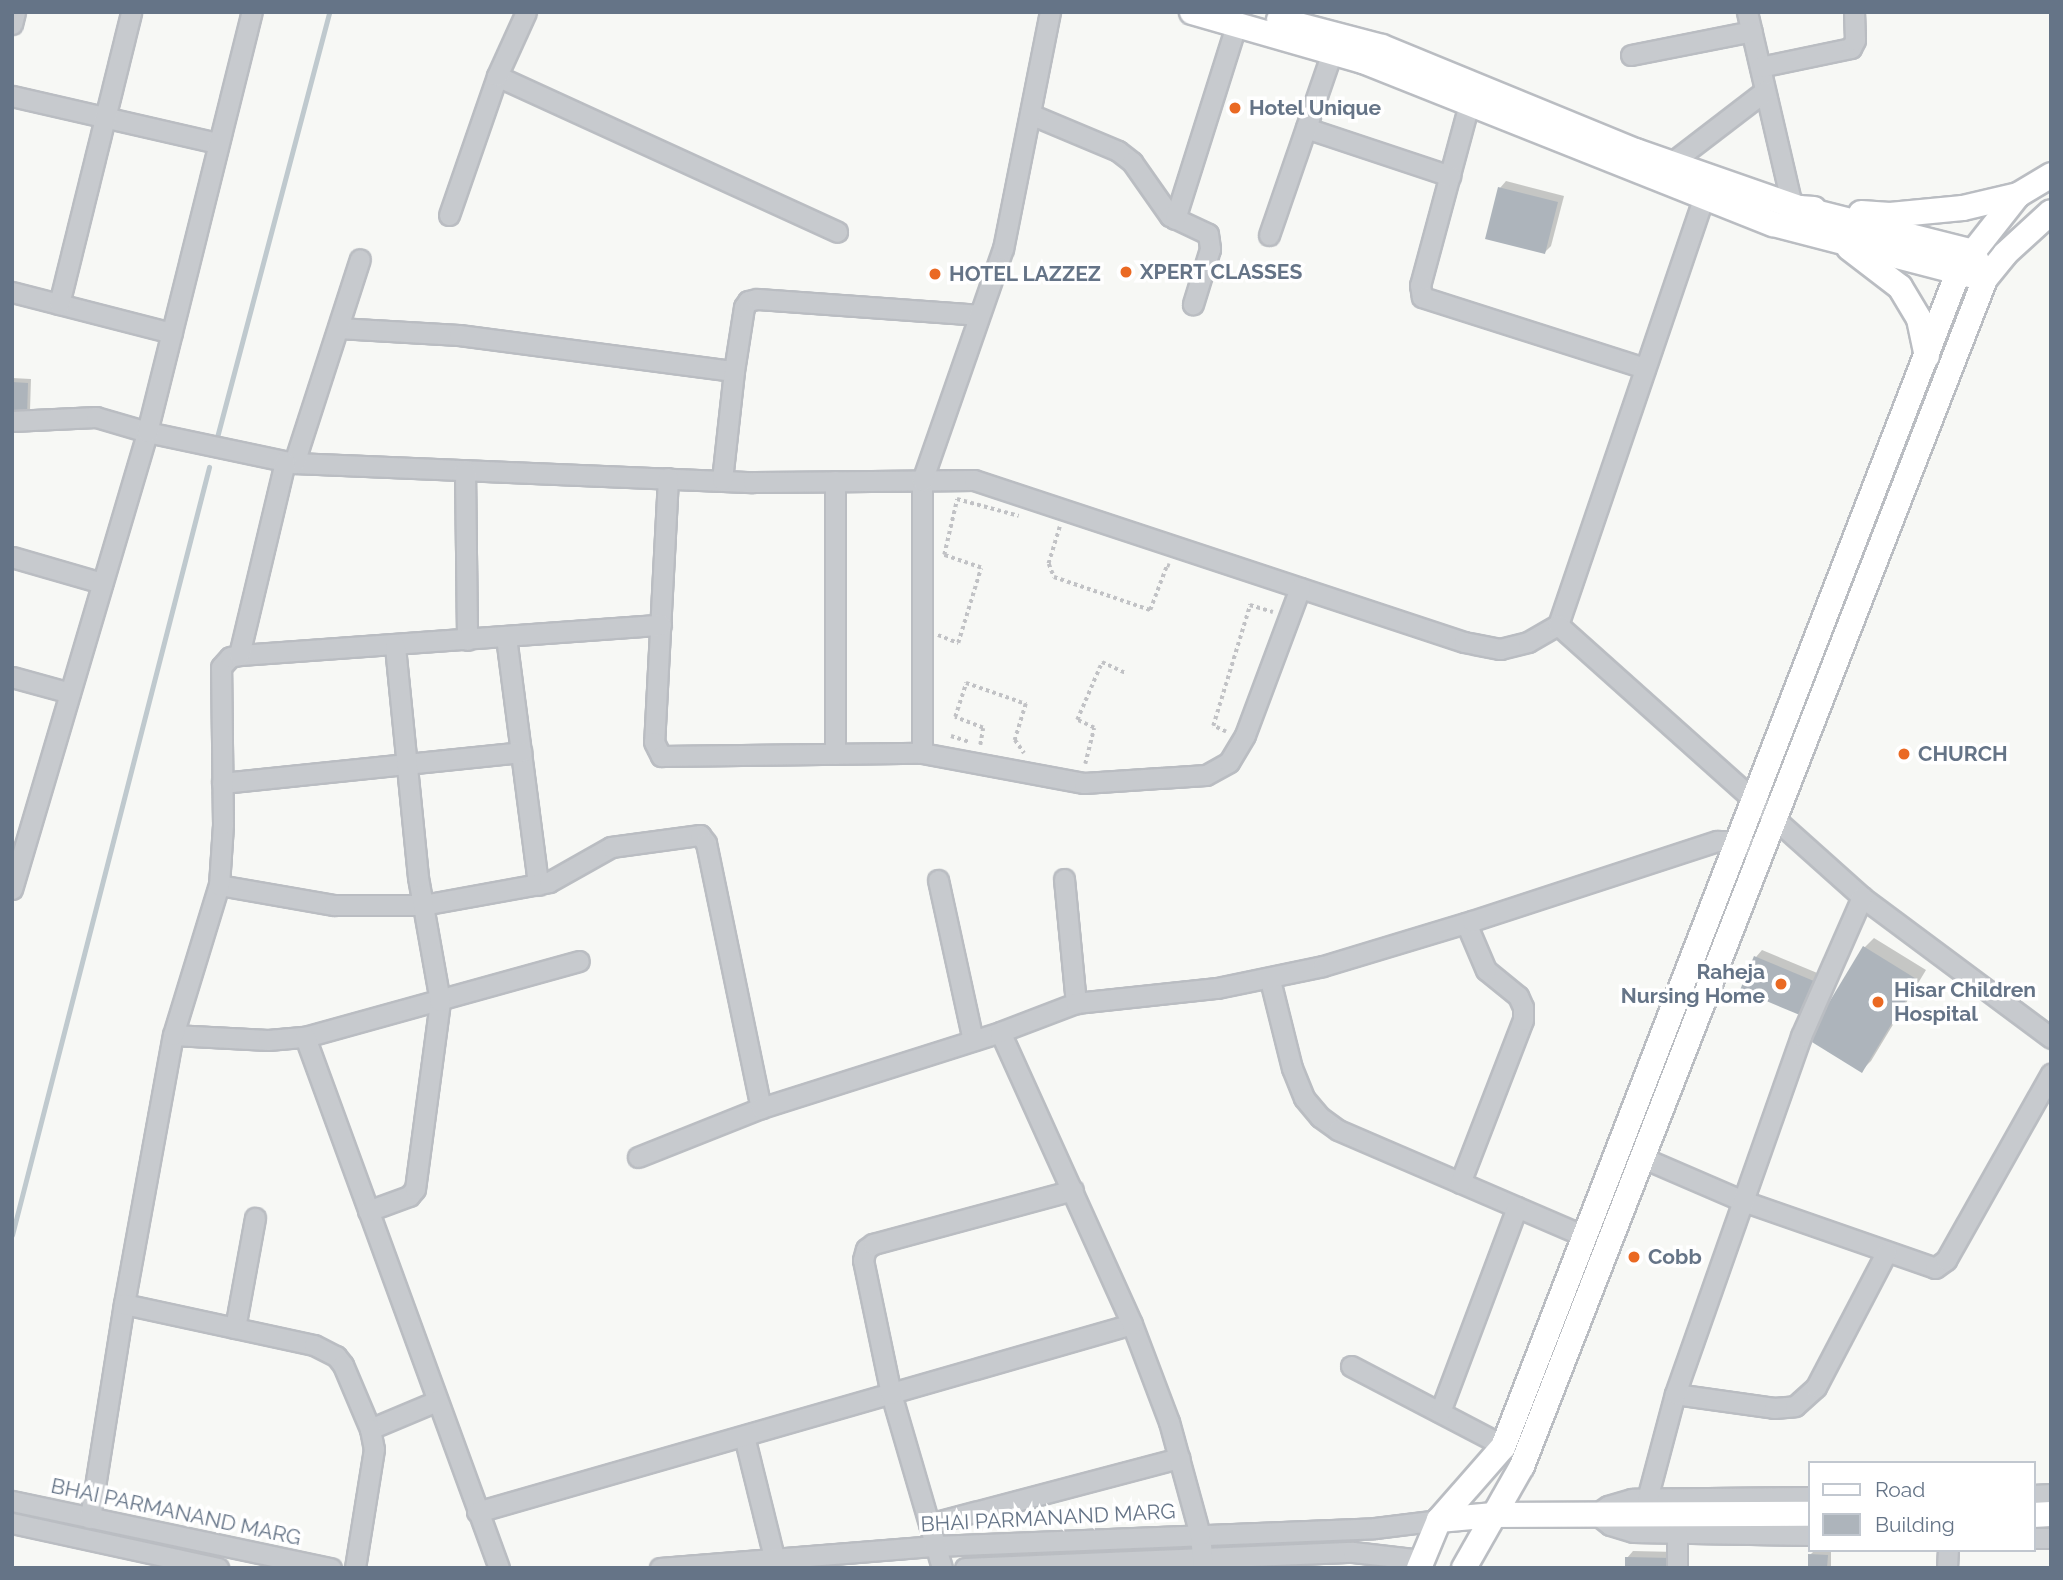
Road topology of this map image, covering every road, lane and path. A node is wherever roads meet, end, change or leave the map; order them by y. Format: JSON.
{"nodes":[{"id":1,"x":15,"y":12,"type":"edge"},
{"id":2,"x":131,"y":12,"type":"edge"},
{"id":3,"x":252,"y":12,"type":"edge"},
{"id":4,"x":526,"y":12,"type":"edge"},
{"id":5,"x":1050,"y":12,"type":"edge"},
{"id":6,"x":1192,"y":12,"type":"edge"},
{"id":7,"x":1854,"y":12,"type":"edge"},
{"id":8,"x":1246,"y":19,"type":"edge"},
{"id":9,"x":1749,"y":21,"type":"edge"},
{"id":10,"x":12,"y":24,"type":"edge"},
{"id":11,"x":1332,"y":52,"type":"junction"},
{"id":12,"x":1631,"y":55,"type":"dead end"},
{"id":13,"x":1760,"y":67,"type":"junction"},
{"id":14,"x":497,"y":76,"type":"junction"},
{"id":15,"x":1765,"y":92,"type":"junction"},
{"id":16,"x":12,"y":96,"type":"edge"},
{"id":17,"x":1469,"y":104,"type":"junction"},
{"id":18,"x":1030,"y":114,"type":"junction"},
{"id":19,"x":105,"y":117,"type":"junction"},
{"id":20,"x":1306,"y":128,"type":"junction"},
{"id":21,"x":218,"y":143,"type":"junction"},
{"id":22,"x":1671,"y":163,"type":"junction"},
{"id":23,"x":2051,"y":175,"type":"edge"},
{"id":24,"x":1450,"y":176,"type":"junction"},
{"id":25,"x":2018,"y":195,"type":"junction"},
{"id":26,"x":1703,"y":198,"type":"junction"},
{"id":27,"x":1796,"y":207,"type":"junction"},
{"id":28,"x":449,"y":215,"type":"dead end"},
{"id":29,"x":1175,"y":219,"type":"junction"},
{"id":30,"x":2046,"y":219,"type":"edge"},
{"id":31,"x":837,"y":232,"type":"dead end"},
{"id":32,"x":1269,"y":235,"type":"dead end"},
{"id":33,"x":1836,"y":240,"type":"junction"},
{"id":34,"x":360,"y":259,"type":"dead end"},
{"id":35,"x":1966,"y":261,"type":"junction"},
{"id":36,"x":1985,"y":279,"type":"junction"},
{"id":37,"x":12,"y":292,"type":"edge"},
{"id":38,"x":59,"y":304,"type":"junction"},
{"id":39,"x":1193,"y":304,"type":"dead end"},
{"id":40,"x":978,"y":316,"type":"junction"},
{"id":41,"x":338,"y":328,"type":"junction"},
{"id":42,"x":172,"y":332,"type":"junction"},
{"id":43,"x":1927,"y":356,"type":"junction"},
{"id":44,"x":1645,"y":368,"type":"junction"},
{"id":45,"x":734,"y":371,"type":"junction"},
{"id":46,"x":12,"y":421,"type":"edge"},
{"id":47,"x":147,"y":432,"type":"junction"},
{"id":48,"x":290,"y":462,"type":"junction"},
{"id":49,"x":465,"y":470,"type":"junction"},
{"id":50,"x":668,"y":478,"type":"junction"},
{"id":51,"x":722,"y":480,"type":"junction"},
{"id":52,"x":835,"y":481,"type":"junction"},
{"id":53,"x":922,"y":481,"type":"junction"},
{"id":54,"x":1022,"y":517,"type":"dead end"},
{"id":55,"x":1047,"y":524,"type":"dead end"},
{"id":56,"x":12,"y":557,"type":"edge"},
{"id":57,"x":1179,"y":569,"type":"dead end"},
{"id":58,"x":102,"y":583,"type":"junction"},
{"id":59,"x":1300,"y":587,"type":"junction"},
{"id":60,"x":1278,"y":601,"type":"dead end"},
{"id":61,"x":661,"y":625,"type":"junction"},
{"id":62,"x":1558,"y":625,"type":"junction"},
{"id":63,"x":923,"y":629,"type":"junction"},
{"id":64,"x":506,"y":637,"type":"junction"},
{"id":65,"x":467,"y":640,"type":"junction"},
{"id":66,"x":395,"y":646,"type":"junction"},
{"id":67,"x":239,"y":655,"type":"junction"},
{"id":68,"x":1126,"y":673,"type":"dead end"},
{"id":69,"x":12,"y":677,"type":"edge"},
{"id":70,"x":70,"y":693,"type":"junction"},
{"id":71,"x":1234,"y":735,"type":"dead end"},
{"id":72,"x":951,"y":736,"type":"dead end"},
{"id":73,"x":521,"y":752,"type":"junction"},
{"id":74,"x":922,"y":753,"type":"junction"},
{"id":75,"x":835,"y":754,"type":"junction"},
{"id":76,"x":1028,"y":758,"type":"dead end"},
{"id":77,"x":407,"y":764,"type":"junction"},
{"id":78,"x":1073,"y":764,"type":"dead end"},
{"id":79,"x":222,"y":783,"type":"junction"},
{"id":80,"x":1754,"y":799,"type":"junction"},
{"id":81,"x":1775,"y":816,"type":"junction"},
{"id":82,"x":1737,"y":841,"type":"junction"},
{"id":83,"x":1760,"y":852,"type":"junction"},
{"id":84,"x":1064,"y":879,"type":"dead end"},
{"id":85,"x":938,"y":880,"type":"dead end"},
{"id":86,"x":219,"y":885,"type":"junction"},
{"id":87,"x":538,"y":885,"type":"junction"},
{"id":88,"x":12,"y":889,"type":"edge"},
{"id":89,"x":1862,"y":897,"type":"junction"},
{"id":90,"x":423,"y":905,"type":"junction"},
{"id":91,"x":1466,"y":923,"type":"junction"},
{"id":92,"x":579,"y":961,"type":"dead end"},
{"id":93,"x":1270,"y":980,"type":"junction"},
{"id":94,"x":440,"y":1001,"type":"junction"},
{"id":95,"x":1076,"y":1003,"type":"junction"},
{"id":96,"x":1000,"y":1032,"type":"junction"},
{"id":97,"x":173,"y":1035,"type":"junction"},
{"id":98,"x":305,"y":1037,"type":"junction"},
{"id":99,"x":2051,"y":1038,"type":"edge"},
{"id":100,"x":973,"y":1040,"type":"junction"},
{"id":101,"x":2051,"y":1074,"type":"edge"},
{"id":102,"x":761,"y":1108,"type":"junction"},
{"id":103,"x":638,"y":1157,"type":"dead end"},
{"id":104,"x":1641,"y":1157,"type":"junction"},
{"id":105,"x":1460,"y":1183,"type":"junction"},
{"id":106,"x":1073,"y":1190,"type":"junction"},
{"id":107,"x":1743,"y":1201,"type":"junction"},
{"id":108,"x":1517,"y":1208,"type":"junction"},
{"id":109,"x":368,"y":1212,"type":"junction"},
{"id":110,"x":256,"y":1218,"type":"dead end"},
{"id":111,"x":1586,"y":1237,"type":"junction"},
{"id":112,"x":1885,"y":1253,"type":"junction"},
{"id":113,"x":124,"y":1304,"type":"junction"},
{"id":114,"x":1132,"y":1324,"type":"junction"},
{"id":115,"x":236,"y":1328,"type":"junction"},
{"id":116,"x":1351,"y":1366,"type":"dead end"},
{"id":117,"x":891,"y":1394,"type":"junction"},
{"id":118,"x":1675,"y":1394,"type":"junction"},
{"id":119,"x":437,"y":1401,"type":"junction"},
{"id":120,"x":1440,"y":1412,"type":"junction"},
{"id":121,"x":370,"y":1429,"type":"junction"},
{"id":122,"x":744,"y":1436,"type":"junction"},
{"id":123,"x":1504,"y":1446,"type":"junction"},
{"id":124,"x":1179,"y":1458,"type":"junction"},
{"id":125,"x":1808,"y":1497,"type":"edge"},
{"id":126,"x":1647,"y":1499,"type":"junction"},
{"id":127,"x":12,"y":1501,"type":"edge"},
{"id":128,"x":477,"y":1512,"type":"junction"},
{"id":129,"x":1596,"y":1514,"type":"junction"},
{"id":130,"x":1808,"y":1514,"type":"edge"},
{"id":131,"x":1494,"y":1515,"type":"junction"},
{"id":132,"x":90,"y":1518,"type":"junction"},
{"id":133,"x":1439,"y":1520,"type":"junction"},
{"id":134,"x":12,"y":1523,"type":"edge"},
{"id":135,"x":929,"y":1524,"type":"junction"},
{"id":136,"x":1677,"y":1532,"type":"junction"},
{"id":137,"x":1200,"y":1535,"type":"junction"},
{"id":138,"x":1808,"y":1535,"type":"edge"},
{"id":139,"x":935,"y":1545,"type":"junction"},
{"id":140,"x":774,"y":1557,"type":"junction"},
{"id":141,"x":1203,"y":1563,"type":"edge"},
{"id":142,"x":1420,"y":1564,"type":"edge"},
{"id":143,"x":218,"y":1568,"type":"edge"},
{"id":144,"x":331,"y":1568,"type":"edge"},
{"id":145,"x":355,"y":1568,"type":"edge"},
{"id":146,"x":499,"y":1568,"type":"edge"},
{"id":147,"x":660,"y":1568,"type":"edge"},
{"id":148,"x":942,"y":1568,"type":"edge"},
{"id":149,"x":965,"y":1568,"type":"edge"},
{"id":150,"x":1464,"y":1568,"type":"edge"},
{"id":151,"x":1677,"y":1568,"type":"edge"}],
"edges":[{"from":1,"to":10,"type":"street"},
{"from":2,"to":19,"type":"street"},
{"from":3,"to":21,"type":"street"},
{"from":4,"to":14,"type":"street"},
{"from":5,"to":18,"type":"street"},
{"from":6,"to":8,"type":"main road"},
{"from":7,"to":13,"type":"street"},
{"from":8,"to":11,"type":"main road"},
{"from":8,"to":22,"type":"main road"},
{"from":8,"to":29,"type":"street"},
{"from":9,"to":12,"type":"street"},
{"from":9,"to":13,"type":"street"},
{"from":11,"to":17,"type":"main road"},
{"from":11,"to":20,"type":"street"},
{"from":13,"to":15,"type":"street"},
{"from":14,"to":28,"type":"street"},
{"from":14,"to":31,"type":"street"},
{"from":15,"to":22,"type":"street"},
{"from":15,"to":27,"type":"street"},
{"from":16,"to":19,"type":"street"},
{"from":17,"to":24,"type":"street"},
{"from":17,"to":26,"type":"main road"},
{"from":18,"to":29,"type":"street"},
{"from":18,"to":40,"type":"street"},
{"from":19,"to":21,"type":"street"},
{"from":19,"to":38,"type":"street"},
{"from":20,"to":24,"type":"street"},
{"from":20,"to":32,"type":"street"},
{"from":21,"to":42,"type":"street"},
{"from":22,"to":27,"type":"main road"},
{"from":23,"to":25,"type":"main road"},
{"from":24,"to":44,"type":"street"},
{"from":25,"to":27,"type":"main road"},
{"from":25,"to":35,"type":"main road"},
{"from":26,"to":33,"type":"main road"},
{"from":26,"to":44,"type":"street"},
{"from":27,"to":35,"type":"main road"},
{"from":29,"to":39,"type":"street"},
{"from":30,"to":36,"type":"main road"},
{"from":33,"to":35,"type":"main road"},
{"from":33,"to":43,"type":"main road"},
{"from":34,"to":41,"type":"street"},
{"from":35,"to":36,"type":"main road"},
{"from":35,"to":43,"type":"main road"},
{"from":36,"to":81,"type":"main road"},
{"from":37,"to":38,"type":"street"},
{"from":38,"to":42,"type":"street"},
{"from":40,"to":45,"type":"street"},
{"from":40,"to":53,"type":"street"},
{"from":41,"to":45,"type":"street"},
{"from":41,"to":48,"type":"street"},
{"from":42,"to":47,"type":"street"},
{"from":43,"to":80,"type":"main road"},
{"from":44,"to":62,"type":"street"},
{"from":45,"to":51,"type":"street"},
{"from":46,"to":47,"type":"street"},
{"from":47,"to":48,"type":"street"},
{"from":47,"to":58,"type":"street"},
{"from":48,"to":49,"type":"street"},
{"from":48,"to":67,"type":"street"},
{"from":49,"to":50,"type":"street"},
{"from":49,"to":65,"type":"street"},
{"from":50,"to":51,"type":"street"},
{"from":50,"to":61,"type":"street"},
{"from":51,"to":52,"type":"street"},
{"from":52,"to":53,"type":"street"},
{"from":52,"to":75,"type":"street"},
{"from":53,"to":59,"type":"street"},
{"from":53,"to":63,"type":"street"},
{"from":54,"to":63,"type":"path"},
{"from":55,"to":57,"type":"path"},
{"from":56,"to":58,"type":"street"},
{"from":58,"to":70,"type":"street"},
{"from":59,"to":62,"type":"street"},
{"from":59,"to":74,"type":"street"},
{"from":60,"to":71,"type":"path"},
{"from":61,"to":64,"type":"street"},
{"from":61,"to":75,"type":"street"},
{"from":62,"to":80,"type":"street"},
{"from":63,"to":74,"type":"street"},
{"from":64,"to":65,"type":"street"},
{"from":64,"to":73,"type":"street"},
{"from":65,"to":66,"type":"street"},
{"from":66,"to":67,"type":"street"},
{"from":66,"to":77,"type":"street"},
{"from":67,"to":79,"type":"street"},
{"from":68,"to":78,"type":"path"},
{"from":69,"to":70,"type":"street"},
{"from":70,"to":88,"type":"street"},
{"from":72,"to":76,"type":"path"},
{"from":73,"to":77,"type":"street"},
{"from":73,"to":87,"type":"street"},
{"from":74,"to":75,"type":"street"},
{"from":77,"to":79,"type":"street"},
{"from":77,"to":90,"type":"street"},
{"from":79,"to":86,"type":"street"},
{"from":80,"to":81,"type":"street"},
{"from":80,"to":82,"type":"main road"},
{"from":81,"to":83,"type":"main road"},
{"from":81,"to":89,"type":"street"},
{"from":82,"to":83,"type":"street"},
{"from":82,"to":91,"type":"street"},
{"from":82,"to":111,"type":"main road"},
{"from":83,"to":104,"type":"main road"},
{"from":84,"to":95,"type":"street"},
{"from":85,"to":100,"type":"street"},
{"from":86,"to":90,"type":"street"},
{"from":86,"to":97,"type":"street"},
{"from":87,"to":90,"type":"street"},
{"from":87,"to":102,"type":"street"},
{"from":89,"to":99,"type":"street"},
{"from":89,"to":107,"type":"street"},
{"from":90,"to":94,"type":"street"},
{"from":91,"to":93,"type":"street"},
{"from":91,"to":105,"type":"street"},
{"from":92,"to":94,"type":"street"},
{"from":93,"to":95,"type":"street"},
{"from":93,"to":105,"type":"street"},
{"from":94,"to":98,"type":"street"},
{"from":94,"to":109,"type":"street"},
{"from":95,"to":96,"type":"street"},
{"from":96,"to":100,"type":"street"},
{"from":96,"to":106,"type":"street"},
{"from":97,"to":98,"type":"street"},
{"from":97,"to":113,"type":"street"},
{"from":98,"to":109,"type":"street"},
{"from":100,"to":102,"type":"street"},
{"from":101,"to":112,"type":"street"},
{"from":102,"to":103,"type":"street"},
{"from":104,"to":107,"type":"street"},
{"from":104,"to":131,"type":"main road"},
{"from":105,"to":108,"type":"street"},
{"from":106,"to":114,"type":"street"},
{"from":106,"to":117,"type":"street"},
{"from":107,"to":112,"type":"street"},
{"from":107,"to":118,"type":"street"},
{"from":108,"to":111,"type":"street"},
{"from":108,"to":120,"type":"street"},
{"from":109,"to":119,"type":"street"},
{"from":110,"to":115,"type":"street"},
{"from":111,"to":123,"type":"main road"},
{"from":112,"to":118,"type":"street"},
{"from":113,"to":115,"type":"street"},
{"from":113,"to":132,"type":"street"},
{"from":114,"to":117,"type":"street"},
{"from":114,"to":124,"type":"street"},
{"from":115,"to":121,"type":"street"},
{"from":116,"to":120,"type":"street"},
{"from":117,"to":122,"type":"street"},
{"from":117,"to":135,"type":"street"},
{"from":118,"to":126,"type":"street"},
{"from":119,"to":121,"type":"street"},
{"from":119,"to":128,"type":"street"},
{"from":120,"to":123,"type":"street"},
{"from":121,"to":145,"type":"street"},
{"from":122,"to":128,"type":"street"},
{"from":122,"to":140,"type":"street"},
{"from":123,"to":133,"type":"main road"},
{"from":124,"to":135,"type":"street"},
{"from":124,"to":137,"type":"street"},
{"from":125,"to":126,"type":"street"},
{"from":126,"to":129,"type":"street"},
{"from":127,"to":132,"type":"street","name":"BHAI PARMANAND MARG"},
{"from":128,"to":146,"type":"street"},
{"from":129,"to":130,"type":"main road"},
{"from":129,"to":131,"type":"main road"},
{"from":129,"to":136,"type":"street"},
{"from":131,"to":133,"type":"main road"},
{"from":131,"to":150,"type":"main road"},
{"from":132,"to":144,"type":"street","name":"BHAI PARMANAND MARG"},
{"from":133,"to":137,"type":"street","name":"BHAI PARMANAND MARG"},
{"from":133,"to":142,"type":"main road"},
{"from":134,"to":143,"type":"street"},
{"from":135,"to":139,"type":"street"},
{"from":136,"to":138,"type":"street"},
{"from":136,"to":151,"type":"street"},
{"from":137,"to":139,"type":"street","name":"BHAI PARMANAND MARG"},
{"from":137,"to":141,"type":"street"},
{"from":139,"to":140,"type":"street","name":"BHAI PARMANAND MARG"},
{"from":139,"to":148,"type":"street"},
{"from":140,"to":147,"type":"street","name":"BHAI PARMANAND MARG"},
{"from":141,"to":142,"type":"street"},
{"from":141,"to":149,"type":"street"}]}
